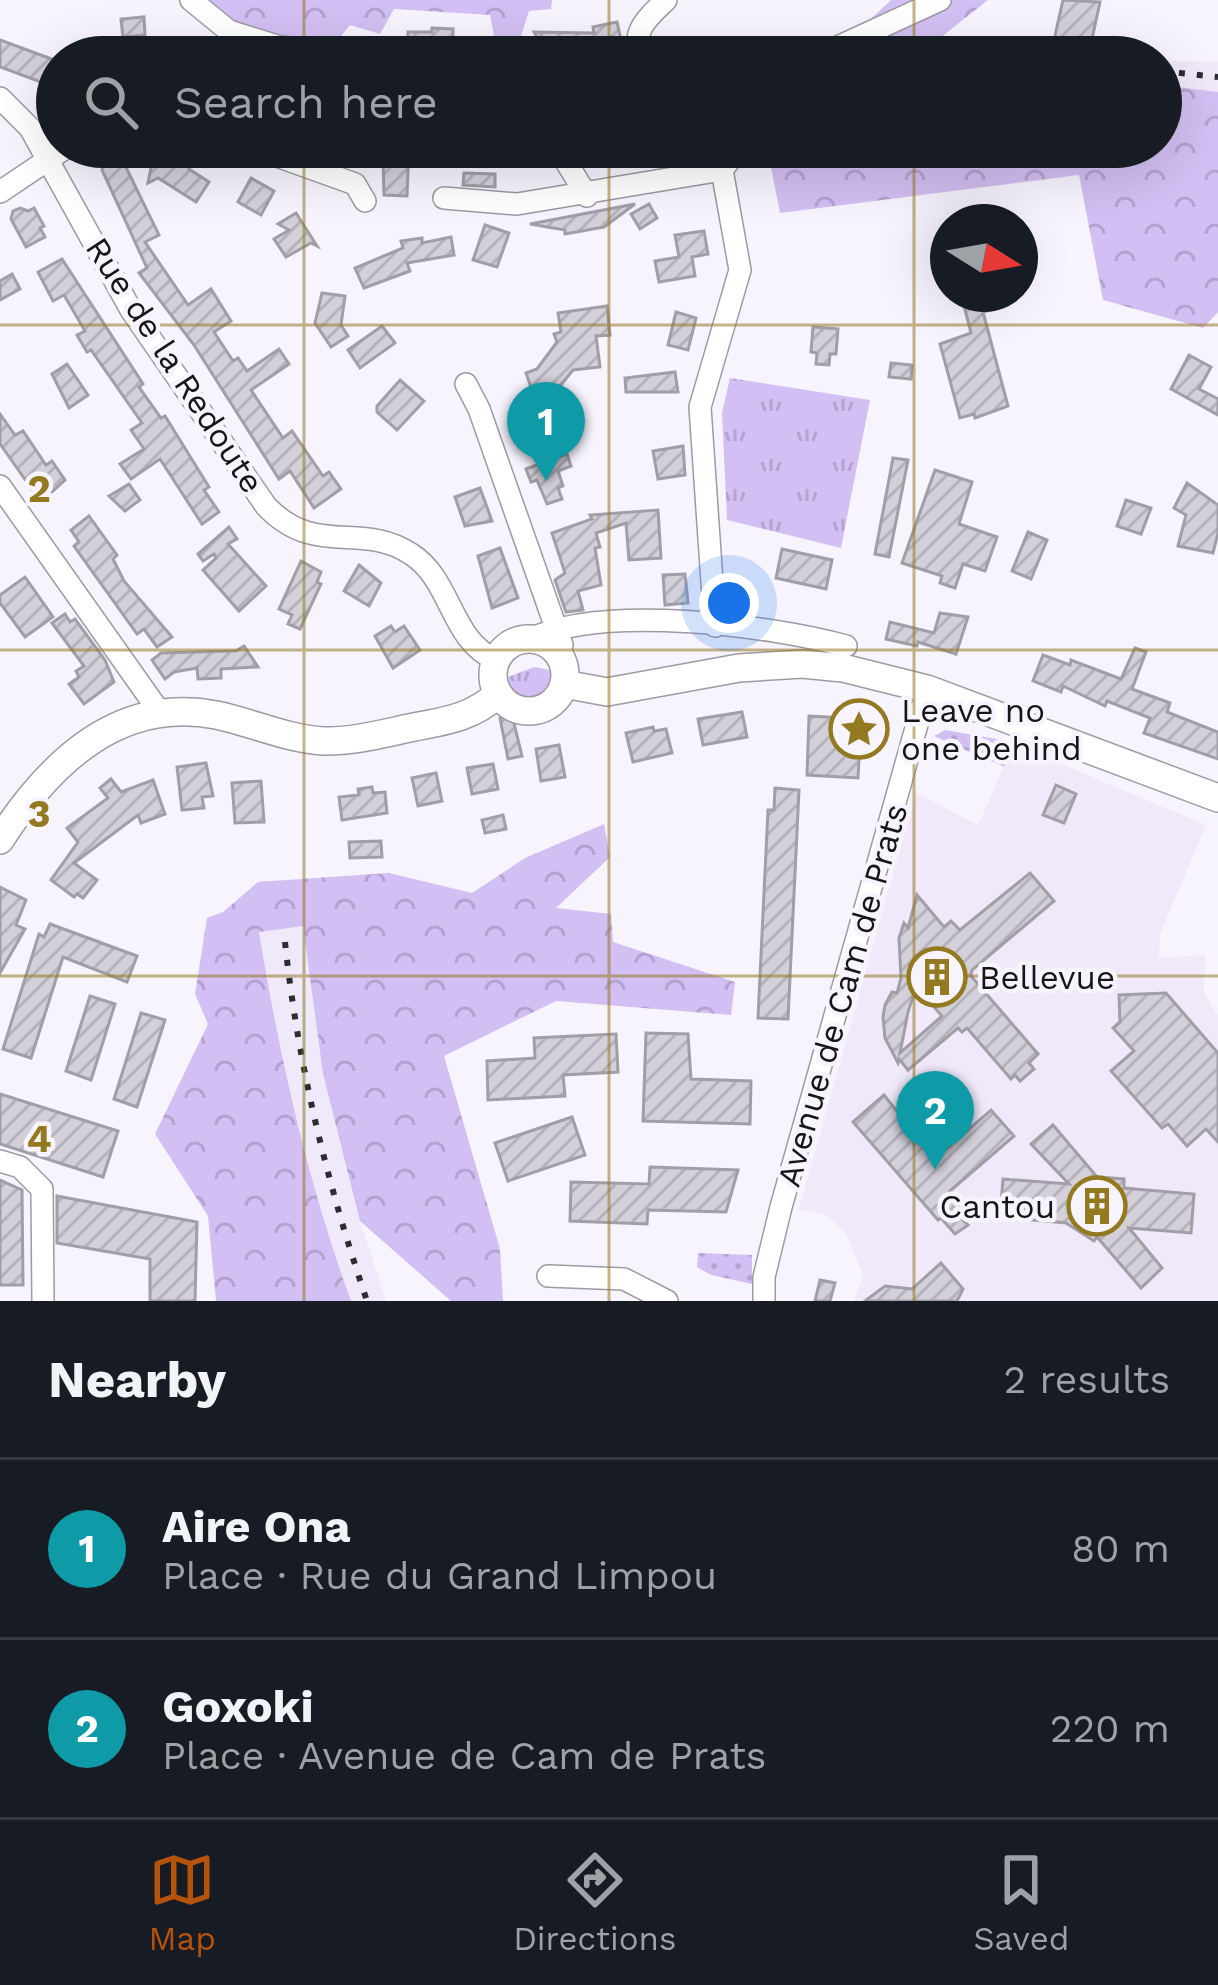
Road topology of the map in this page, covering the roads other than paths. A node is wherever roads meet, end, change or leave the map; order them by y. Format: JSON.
{"nodes":[{"id":1,"x":191,"y":0,"type":"edge"},
{"id":2,"x":666,"y":0,"type":"edge"},
{"id":3,"x":940,"y":0,"type":"edge"},
{"id":4,"x":245,"y":36,"type":"edge"},
{"id":5,"x":639,"y":36,"type":"edge"},
{"id":6,"x":862,"y":36,"type":"edge"},
{"id":7,"x":0,"y":98,"type":"edge"},
{"id":8,"x":36,"y":133,"type":"edge"},
{"id":9,"x":36,"y":168,"type":"edge"},
{"id":10,"x":65,"y":168,"type":"edge"},
{"id":11,"x":310,"y":168,"type":"edge"},
{"id":12,"x":569,"y":168,"type":"edge"},
{"id":13,"x":722,"y":170,"type":"joint"},
{"id":14,"x":0,"y":192,"type":"edge"},
{"id":15,"x":586,"y":196,"type":"junction"},
{"id":16,"x":445,"y":198,"type":"dead end"},
{"id":17,"x":364,"y":201,"type":"dead end"},
{"id":18,"x":466,"y":384,"type":"dead end"},
{"id":19,"x":0,"y":486,"type":"edge"},
{"id":20,"x":723,"y":627,"type":"junction"},
{"id":21,"x":551,"y":642,"type":"junction"},
{"id":22,"x":846,"y":646,"type":"dead end"},
{"id":23,"x":496,"y":661,"type":"junction"},
{"id":24,"x":739,"y":668,"type":"junction"},
{"id":25,"x":564,"y":684,"type":"junction"},
{"id":26,"x":927,"y":689,"type":"junction"},
{"id":27,"x":498,"y":694,"type":"junction"},
{"id":28,"x":161,"y":714,"type":"junction"},
{"id":29,"x":1218,"y":798,"type":"edge"},
{"id":30,"x":9,"y":808,"type":"edge"},
{"id":31,"x":0,"y":840,"type":"edge"},
{"id":32,"x":0,"y":1161,"type":"edge"},
{"id":33,"x":548,"y":1276,"type":"dead end"},
{"id":34,"x":44,"y":1301,"type":"edge"},
{"id":35,"x":667,"y":1301,"type":"edge"},
{"id":36,"x":764,"y":1301,"type":"edge"}],
"edges":[{"from":1,"to":4,"type":"street"},
{"from":2,"to":5,"type":"street"},
{"from":3,"to":6,"type":"street"},
{"from":7,"to":8,"type":"street","name":"Rue de la Redoute"},
{"from":9,"to":14,"type":"street"},
{"from":10,"to":23,"type":"street","name":"Rue de la Redoute"},
{"from":11,"to":17,"type":"street"},
{"from":12,"to":15,"type":"street"},
{"from":13,"to":15,"type":"street"},
{"from":13,"to":20,"type":"street"},
{"from":15,"to":16,"type":"street"},
{"from":18,"to":21,"type":"street"},
{"from":19,"to":28,"type":"street"},
{"from":20,"to":21,"type":"street"},
{"from":20,"to":22,"type":"street"},
{"from":20,"to":24,"type":"street"},
{"from":21,"to":23,"type":"main road"},
{"from":21,"to":25,"type":"main road"},
{"from":23,"to":27,"type":"main road"},
{"from":24,"to":25,"type":"main road"},
{"from":24,"to":26,"type":"main road"},
{"from":25,"to":27,"type":"main road"},
{"from":26,"to":29,"type":"main road"},
{"from":26,"to":36,"type":"street","name":"Avenue de Cam de Prats"},
{"from":27,"to":28,"type":"main road"},
{"from":28,"to":30,"type":"main road"},
{"from":30,"to":31,"type":"main road"},
{"from":32,"to":34,"type":"street"},
{"from":33,"to":35,"type":"street"}]}
